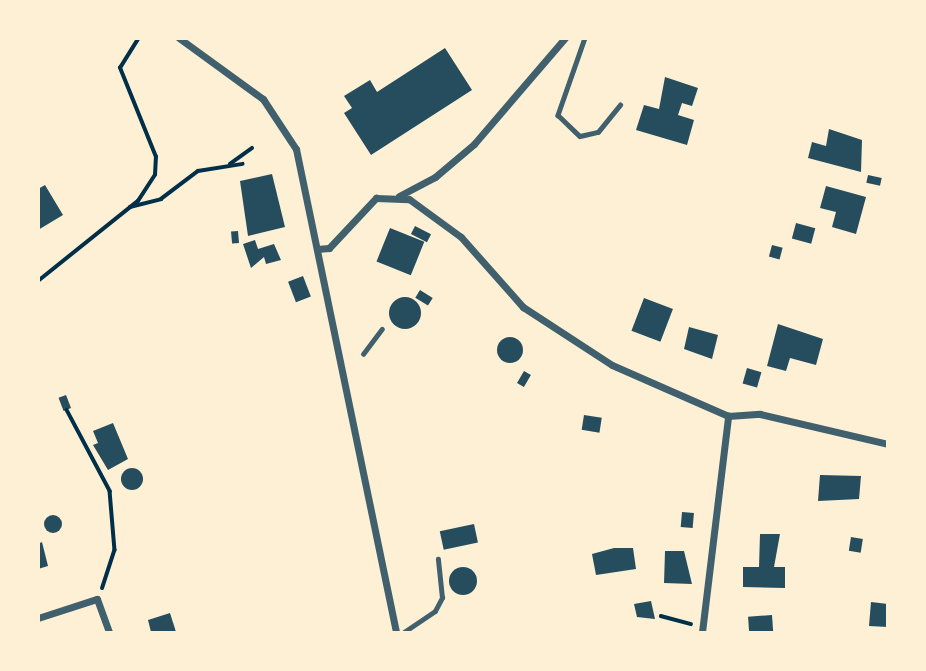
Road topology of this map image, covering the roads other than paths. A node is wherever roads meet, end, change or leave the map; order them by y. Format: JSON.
{"nodes":[{"id":1,"x":178,"y":38,"type":"edge"},
{"id":2,"x":565,"y":38,"type":"edge"},
{"id":3,"x":585,"y":38,"type":"edge"},
{"id":4,"x":620,"y":105,"type":"dead end"},
{"id":5,"x":399,"y":196,"type":"junction"},
{"id":6,"x":317,"y":249,"type":"junction"},
{"id":7,"x":382,"y":329,"type":"dead end"},
{"id":8,"x":363,"y":354,"type":"dead end"},
{"id":9,"x":728,"y":416,"type":"junction"},
{"id":10,"x":887,"y":444,"type":"edge"},
{"id":11,"x":438,"y":559,"type":"dead end"},
{"id":12,"x":38,"y":618,"type":"edge"},
{"id":13,"x":109,"y":632,"type":"edge"},
{"id":14,"x":396,"y":632,"type":"edge"},
{"id":15,"x":404,"y":632,"type":"edge"},
{"id":16,"x":702,"y":632,"type":"edge"}],
"edges":[{"from":1,"to":6,"type":"street"},
{"from":2,"to":5,"type":"street"},
{"from":3,"to":4,"type":"lane"},
{"from":5,"to":6,"type":"street"},
{"from":5,"to":9,"type":"street"},
{"from":6,"to":14,"type":"street"},
{"from":7,"to":8,"type":"lane"},
{"from":9,"to":10,"type":"street"},
{"from":9,"to":16,"type":"street"},
{"from":11,"to":15,"type":"lane"},
{"from":12,"to":13,"type":"street"}]}
